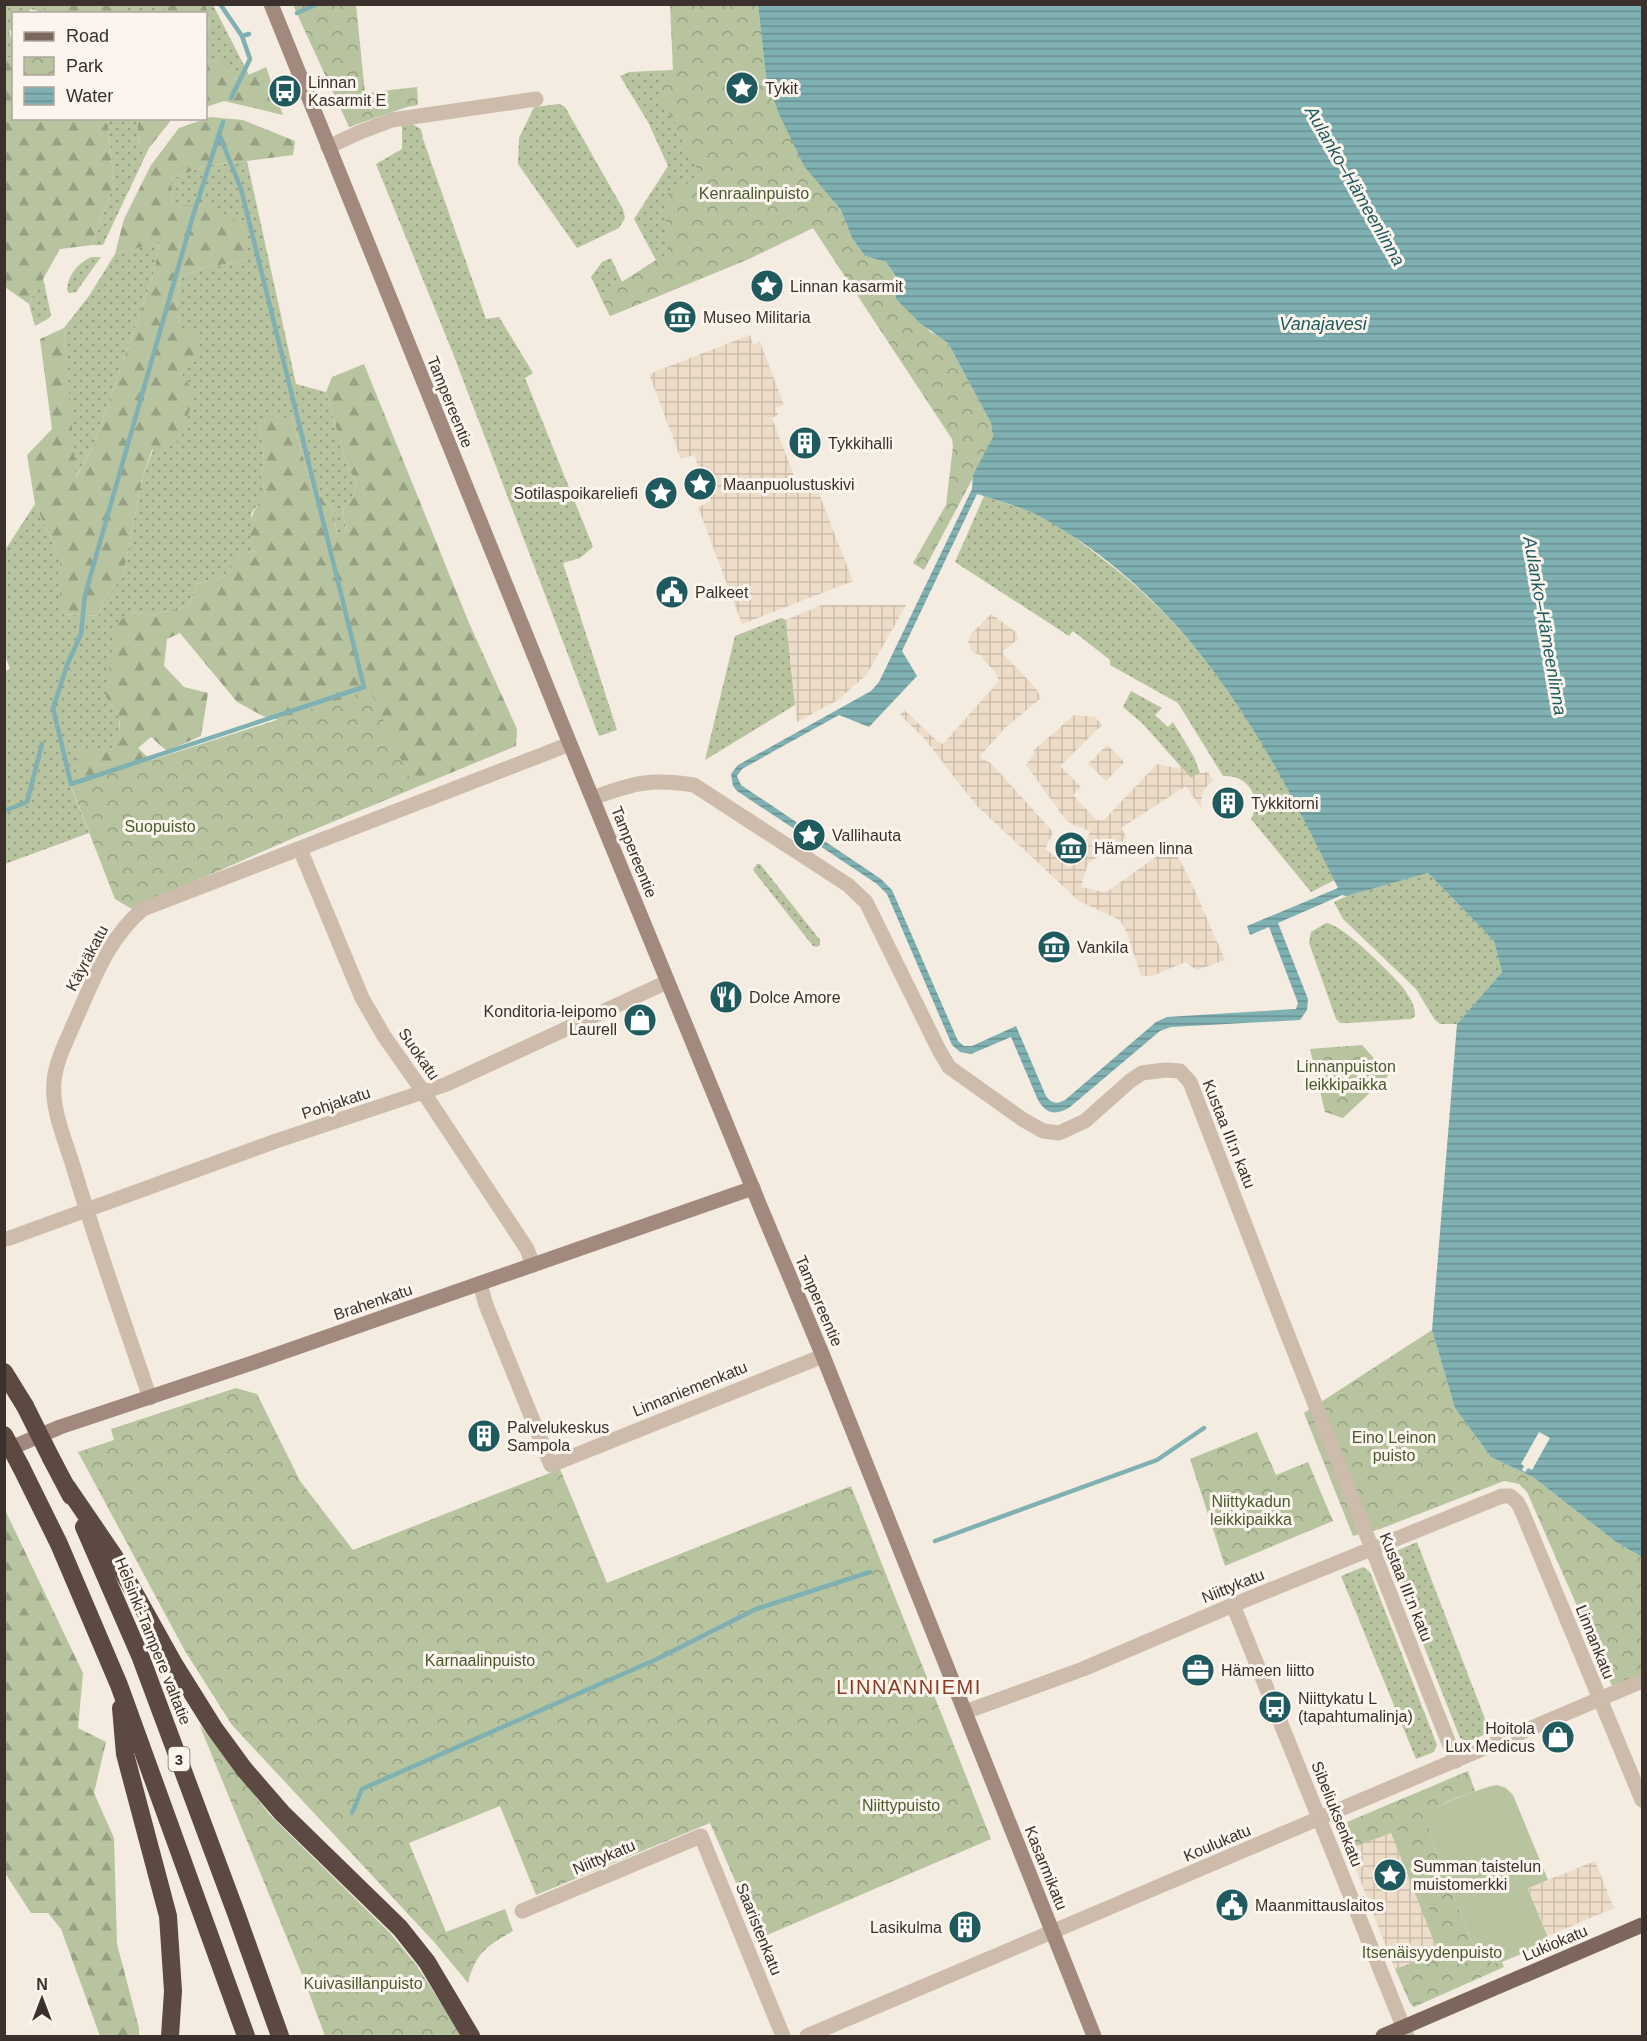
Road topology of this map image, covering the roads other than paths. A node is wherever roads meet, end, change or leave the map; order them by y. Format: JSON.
{"nodes":[{"id":1,"x":271,"y":4,"type":"edge"},
{"id":2,"x":536,"y":99,"type":"dead end"},
{"id":3,"x":328,"y":147,"type":"junction"},
{"id":4,"x":570,"y":744,"type":"junction"},
{"id":5,"x":593,"y":798,"type":"junction"},
{"id":6,"x":300,"y":849,"type":"junction"},
{"id":7,"x":667,"y":982,"type":"junction"},
{"id":8,"x":424,"y":1093,"type":"junction"},
{"id":9,"x":753,"y":1188,"type":"junction"},
{"id":10,"x":87,"y":1210,"type":"junction"},
{"id":11,"x":7,"y":1239,"type":"dead end"},
{"id":12,"x":533,"y":1265,"type":"junction"},
{"id":13,"x":480,"y":1284,"type":"junction"},
{"id":14,"x":823,"y":1356,"type":"junction"},
{"id":15,"x":4,"y":1372,"type":"edge"},
{"id":16,"x":150,"y":1398,"type":"junction"},
{"id":17,"x":4,"y":1435,"type":"edge"},
{"id":18,"x":4,"y":1451,"type":"edge"},
{"id":19,"x":67,"y":1487,"type":"junction"},
{"id":20,"x":1514,"y":1498,"type":"joint"},
{"id":21,"x":1371,"y":1548,"type":"junction"},
{"id":22,"x":1233,"y":1605,"type":"junction"},
{"id":23,"x":1642,"y":1682,"type":"edge"},
{"id":24,"x":119,"y":1685,"type":"junction"},
{"id":25,"x":1600,"y":1700,"type":"junction"},
{"id":26,"x":965,"y":1712,"type":"junction"},
{"id":27,"x":1456,"y":1761,"type":"junction"},
{"id":28,"x":1642,"y":1800,"type":"edge"},
{"id":29,"x":1320,"y":1818,"type":"junction"},
{"id":30,"x":701,"y":1836,"type":"joint"},
{"id":31,"x":522,"y":1911,"type":"dead end"},
{"id":32,"x":1642,"y":1925,"type":"edge"},
{"id":33,"x":1053,"y":1934,"type":"junction"},
{"id":34,"x":1405,"y":2032,"type":"edge"},
{"id":35,"x":471,"y":2036,"type":"edge"},
{"id":36,"x":170,"y":2037,"type":"edge"},
{"id":37,"x":246,"y":2037,"type":"edge"},
{"id":38,"x":280,"y":2037,"type":"edge"},
{"id":39,"x":783,"y":2037,"type":"edge"},
{"id":40,"x":807,"y":2037,"type":"edge"},
{"id":41,"x":1094,"y":2037,"type":"edge"},
{"id":42,"x":1383,"y":2037,"type":"edge"}],
"edges":[{"from":1,"to":3,"type":"main road","name":"Tampereentie"},
{"from":2,"to":3,"type":"street"},
{"from":3,"to":4,"type":"main road","name":"Tampereentie"},
{"from":4,"to":5,"type":"main road","name":"Tampereentie"},
{"from":4,"to":6,"type":"street","name":"Käyräkatu"},
{"from":5,"to":7,"type":"main road","name":"Tampereentie"},
{"from":5,"to":21,"type":"street","name":"Kustaa III:n katu"},
{"from":6,"to":8,"type":"street","name":"Suokatu"},
{"from":6,"to":10,"type":"street","name":"Käyräkatu"},
{"from":7,"to":8,"type":"street","name":"Pohjakatu"},
{"from":7,"to":9,"type":"main road","name":"Tampereentie"},
{"from":8,"to":10,"type":"street","name":"Pohjakatu"},
{"from":8,"to":12,"type":"street","name":"Suokatu"},
{"from":9,"to":12,"type":"main road","name":"Brahenkatu"},
{"from":9,"to":14,"type":"main road","name":"Tampereentie"},
{"from":10,"to":11,"type":"street","name":"Pohjakatu"},
{"from":10,"to":16,"type":"street","name":"Käyräkatu"},
{"from":12,"to":13,"type":"main road","name":"Brahenkatu"},
{"from":13,"to":14,"type":"street","name":"Linnaniemenkatu"},
{"from":13,"to":16,"type":"main road","name":"Brahenkatu"},
{"from":14,"to":26,"type":"main road","name":"Tampereentie"},
{"from":15,"to":19,"type":"highway","name":"Helsinki-Tampere valtatie","number":"3","bridge":true},
{"from":16,"to":18,"type":"main road","name":"Brahenkatu"},
{"from":17,"to":24,"type":"highway","number":"3","bridge":true},
{"from":19,"to":35,"type":"highway"},
{"from":19,"to":38,"type":"highway","name":"Helsinki-Tampere valtatie","number":"3"},
{"from":20,"to":21,"type":"street","name":"Niittykatu"},
{"from":20,"to":25,"type":"street","name":"Linnankatu"},
{"from":21,"to":22,"type":"street","name":"Niittykatu"},
{"from":21,"to":27,"type":"street","name":"Kustaa III:n katu"},
{"from":22,"to":26,"type":"street","name":"Niittykatu"},
{"from":22,"to":29,"type":"street","name":"Sibeliuksenkatu"},
{"from":23,"to":25,"type":"street","name":"Koulukatu"},
{"from":24,"to":36,"type":"highway"},
{"from":24,"to":37,"type":"highway","number":"3"},
{"from":25,"to":27,"type":"street","name":"Koulukatu"},
{"from":25,"to":28,"type":"street","name":"Linnankatu"},
{"from":26,"to":33,"type":"main road","name":"Kasarmikatu"},
{"from":27,"to":29,"type":"street","name":"Koulukatu"},
{"from":29,"to":33,"type":"street","name":"Koulukatu"},
{"from":29,"to":34,"type":"street","name":"Sibeliuksenkatu"},
{"from":30,"to":31,"type":"street","name":"Niittykatu"},
{"from":30,"to":39,"type":"street","name":"Saaristenkatu"},
{"from":32,"to":34,"type":"main road","name":"Lukiokatu"},
{"from":33,"to":40,"type":"street","name":"Koulukatu"},
{"from":33,"to":41,"type":"main road","name":"Kasarmikatu"},
{"from":34,"to":42,"type":"main road","name":"Lukiokatu"}]}
